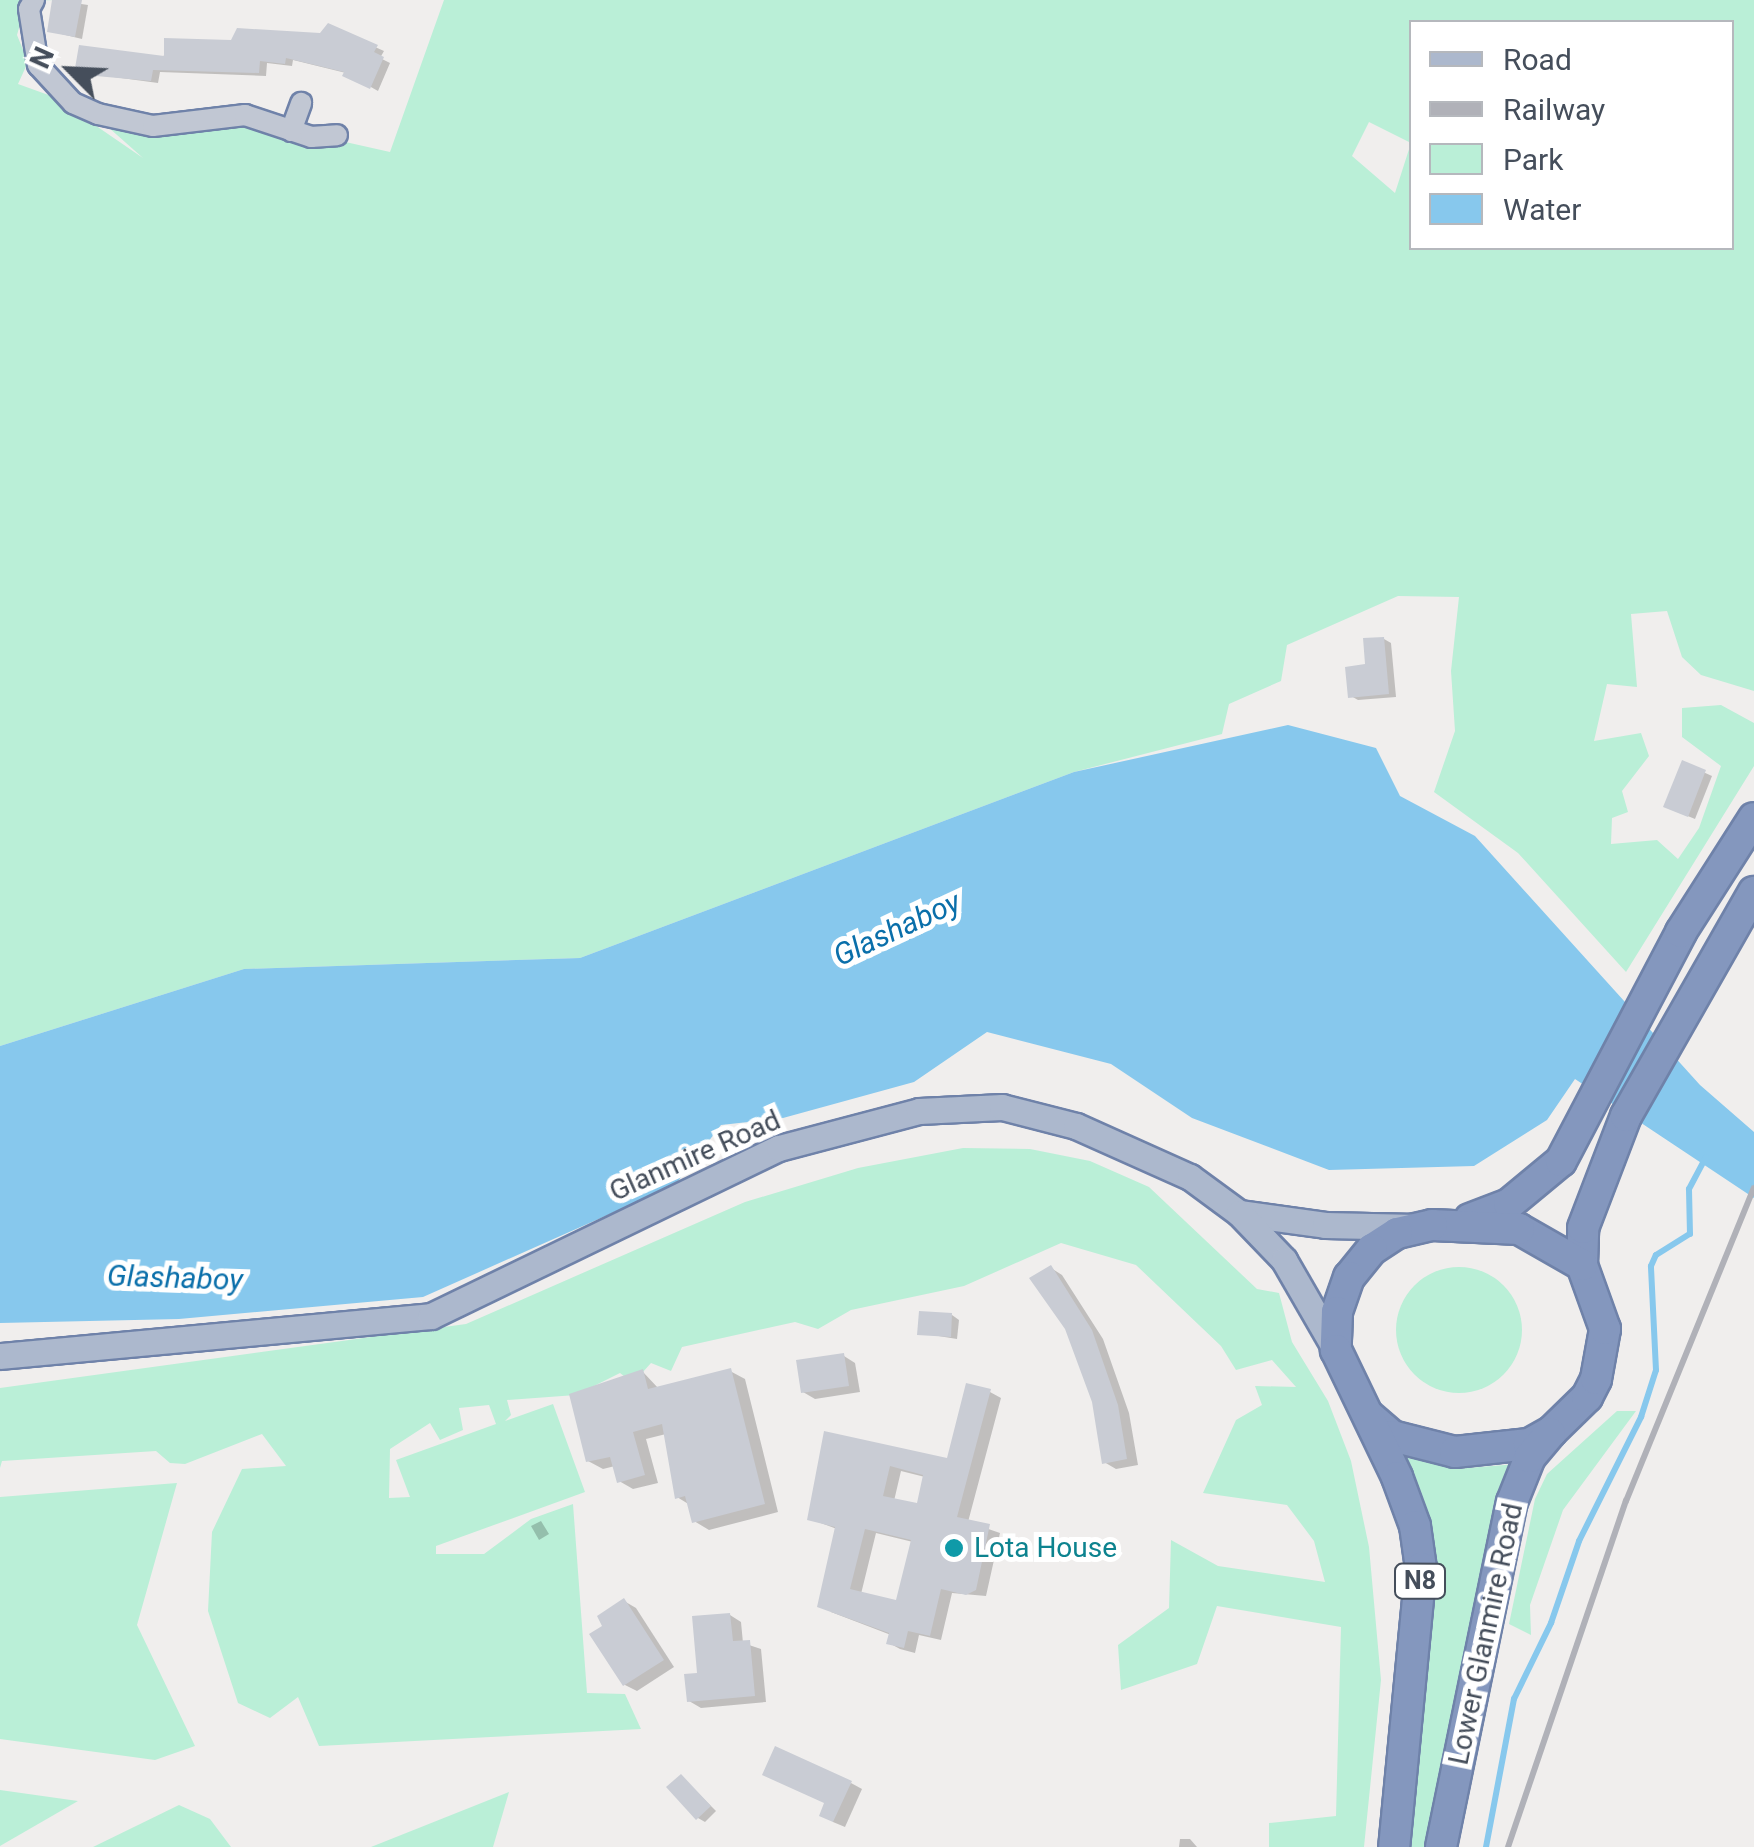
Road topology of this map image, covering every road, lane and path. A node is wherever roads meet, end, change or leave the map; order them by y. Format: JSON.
{"nodes":[{"id":1,"x":34,"y":0,"type":"edge"},
{"id":2,"x":301,"y":103,"type":"dead end"},
{"id":3,"x":291,"y":131,"type":"junction"},
{"id":4,"x":338,"y":135,"type":"dead end"},
{"id":5,"x":1754,"y":818,"type":"edge"},
{"id":6,"x":1754,"y":892,"type":"edge"},
{"id":7,"x":1239,"y":1212,"type":"junction"},
{"id":8,"x":1458,"y":1223,"type":"junction"},
{"id":9,"x":1422,"y":1227,"type":"junction"},
{"id":10,"x":1582,"y":1264,"type":"junction"},
{"id":11,"x":1336,"y":1350,"type":"junction"},
{"id":12,"x":0,"y":1356,"type":"edge"},
{"id":13,"x":1369,"y":1416,"type":"junction"},
{"id":14,"x":1552,"y":1431,"type":"junction"},
{"id":15,"x":1394,"y":1847,"type":"edge"},
{"id":16,"x":1441,"y":1847,"type":"edge"}],
"edges":[{"from":1,"to":3,"type":"street"},
{"from":2,"to":3,"type":"street"},
{"from":3,"to":4,"type":"street"},
{"from":5,"to":8,"type":"highway"},
{"from":6,"to":10,"type":"highway"},
{"from":7,"to":9,"type":"main road"},
{"from":7,"to":11,"type":"main road","name":"Glanmire Road"},
{"from":7,"to":12,"type":"main road","name":"Glanmire Road"},
{"from":8,"to":9,"type":"highway"},
{"from":8,"to":10,"type":"highway"},
{"from":9,"to":11,"type":"highway"},
{"from":10,"to":14,"type":"highway"},
{"from":11,"to":13,"type":"highway","number":"N8"},
{"from":13,"to":14,"type":"highway"},
{"from":13,"to":15,"type":"highway","name":"Lower Glanmire Road","number":"N8"},
{"from":14,"to":16,"type":"highway","name":"Lower Glanmire Road"}]}
